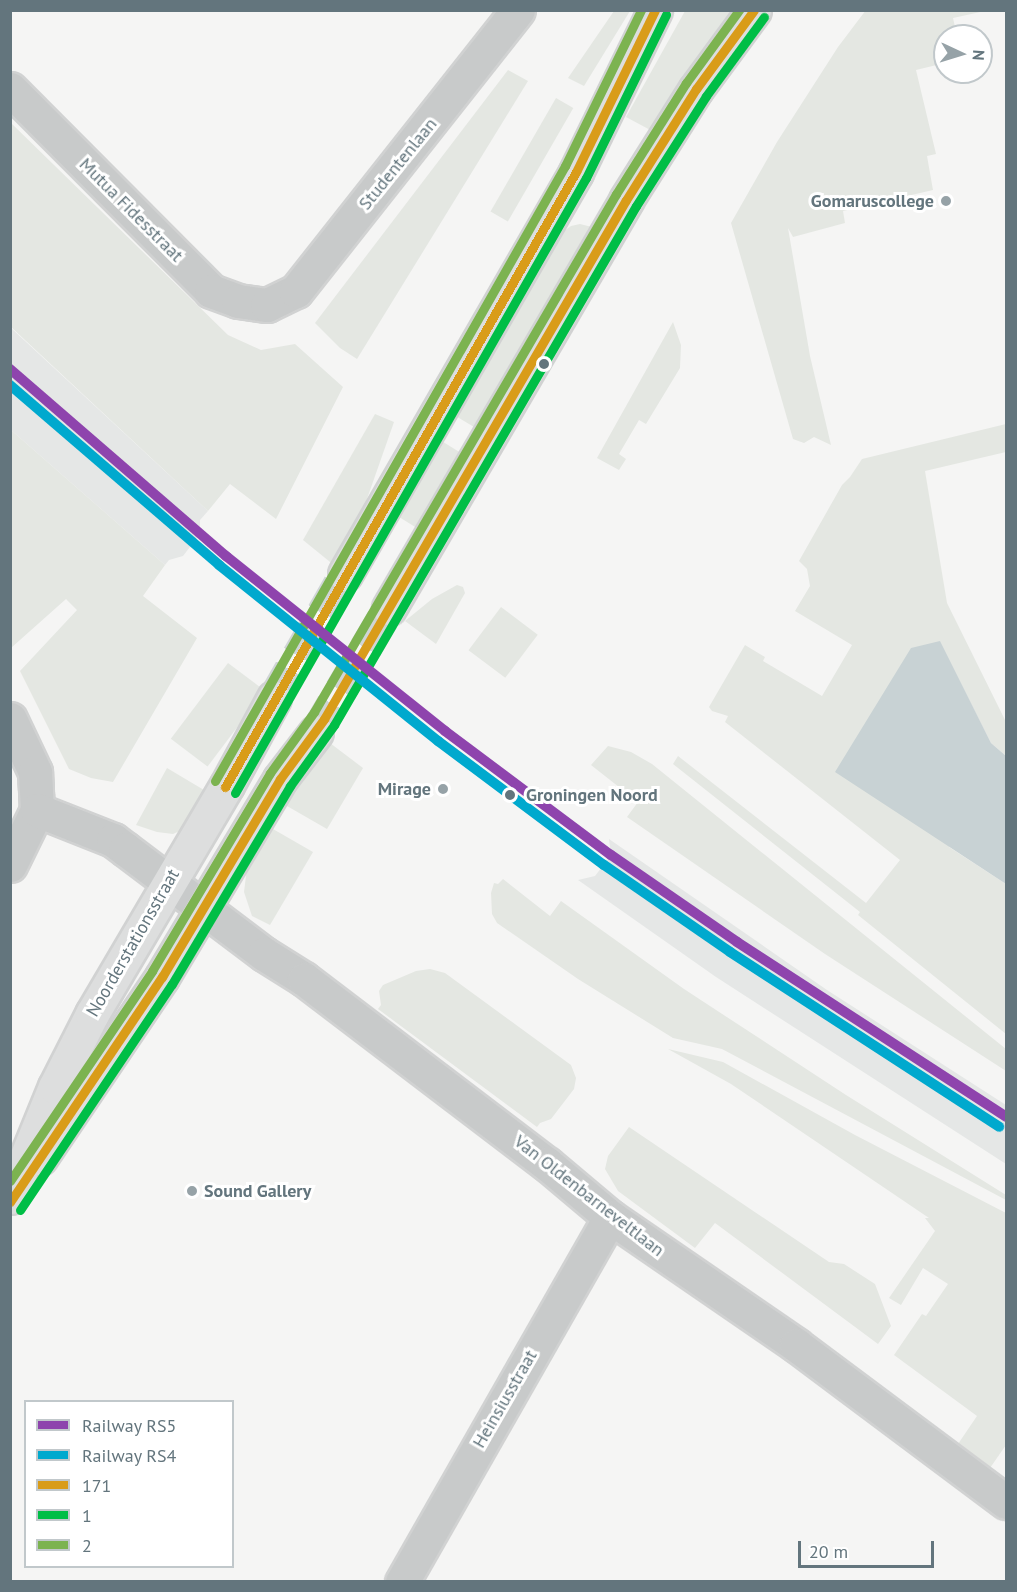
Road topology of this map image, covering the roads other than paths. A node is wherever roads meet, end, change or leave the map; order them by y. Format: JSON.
{"nodes":[{"id":1,"x":655,"y":10,"type":"edge"},
{"id":2,"x":754,"y":10,"type":"edge"},
{"id":3,"x":511,"y":13,"type":"edge"},
{"id":4,"x":10,"y":89,"type":"edge"},
{"id":5,"x":267,"y":304,"type":"joint"},
{"id":6,"x":345,"y":574,"type":"tunnel mouth"},
{"id":7,"x":389,"y":608,"type":"tunnel mouth"},
{"id":8,"x":274,"y":698,"type":"tunnel mouth"},
{"id":9,"x":10,"y":719,"type":"edge"},
{"id":10,"x":316,"y":732,"type":"tunnel mouth"},
{"id":11,"x":37,"y":810,"type":"junction"},
{"id":12,"x":10,"y":865,"type":"edge"},
{"id":13,"x":168,"y":882,"type":"junction"},
{"id":14,"x":204,"y":908,"type":"junction"},
{"id":15,"x":10,"y":1197,"type":"edge"},
{"id":16,"x":10,"y":1203,"type":"edge"},
{"id":17,"x":610,"y":1217,"type":"junction"},
{"id":18,"x":1006,"y":1502,"type":"edge"},
{"id":19,"x":402,"y":1581,"type":"edge"}],
"edges":[{"from":1,"to":6,"type":"street"},
{"from":2,"to":7,"type":"street"},
{"from":3,"to":5,"type":"street","name":"Studentenlaan"},
{"from":4,"to":5,"type":"street","name":"Mutua Fidesstraat"},
{"from":8,"to":13,"type":"street","name":"Noorderstationsstraat"},
{"from":9,"to":11,"type":"street"},
{"from":10,"to":14,"type":"street","name":"Noorderstationsstraat"},
{"from":11,"to":12,"type":"street"},
{"from":11,"to":13,"type":"street","name":"Van Oldenbarneveltlaan"},
{"from":13,"to":14,"type":"street","name":"Van Oldenbarneveltlaan"},
{"from":13,"to":15,"type":"street","name":"Noorderstationsstraat"},
{"from":14,"to":16,"type":"street","name":"Noorderstationsstraat"},
{"from":14,"to":17,"type":"street","name":"Van Oldenbarneveltlaan"},
{"from":17,"to":18,"type":"street","name":"Van Oldenbarneveltlaan"},
{"from":17,"to":19,"type":"street","name":"Heinsiusstraat"}]}
